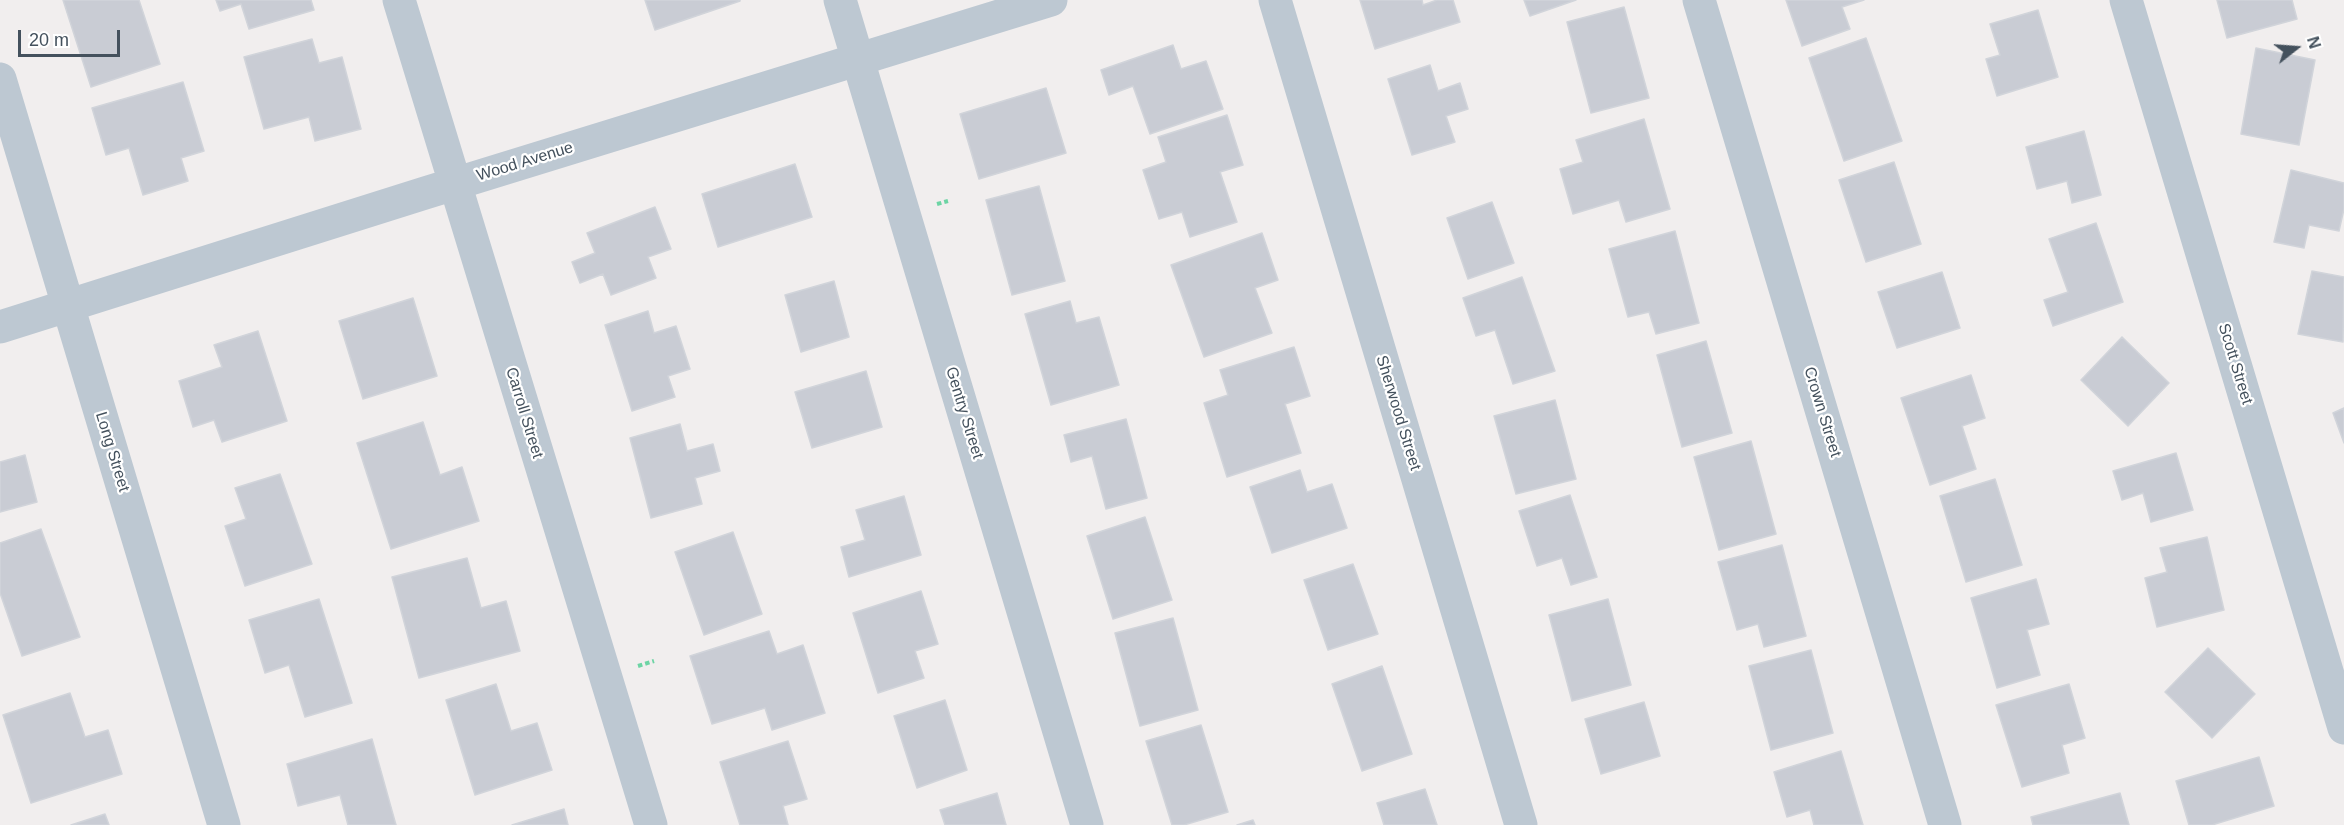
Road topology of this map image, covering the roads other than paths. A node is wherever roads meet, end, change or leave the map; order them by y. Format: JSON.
{"nodes":[{"id":1,"x":399,"y":0,"type":"edge"},
{"id":2,"x":840,"y":0,"type":"edge"},
{"id":3,"x":1051,"y":0,"type":"edge"},
{"id":4,"x":1275,"y":0,"type":"edge"},
{"id":5,"x":1699,"y":0,"type":"edge"},
{"id":6,"x":2126,"y":0,"type":"edge"},
{"id":7,"x":858,"y":60,"type":"junction"},
{"id":8,"x":0,"y":79,"type":"edge"},
{"id":9,"x":454,"y":184,"type":"junction"},
{"id":10,"x":69,"y":307,"type":"junction"},
{"id":11,"x":0,"y":327,"type":"edge"},
{"id":12,"x":2344,"y":728,"type":"edge"},
{"id":13,"x":224,"y":825,"type":"edge"},
{"id":14,"x":651,"y":825,"type":"edge"},
{"id":15,"x":1087,"y":825,"type":"edge"},
{"id":16,"x":1521,"y":825,"type":"edge"},
{"id":17,"x":1946,"y":825,"type":"edge"}],
"edges":[{"from":1,"to":9,"type":"street","name":"Carroll Street"},
{"from":2,"to":7,"type":"street","name":"Gentry Street"},
{"from":3,"to":7,"type":"street","name":"Wood Avenue"},
{"from":4,"to":16,"type":"street","name":"Sherwood Street"},
{"from":5,"to":17,"type":"street","name":"Crown Street"},
{"from":6,"to":12,"type":"street","name":"Scott Street"},
{"from":7,"to":9,"type":"street","name":"Wood Avenue"},
{"from":7,"to":15,"type":"street","name":"Gentry Street"},
{"from":8,"to":10,"type":"street","name":"Long Street"},
{"from":9,"to":10,"type":"street","name":"Wood Avenue"},
{"from":9,"to":14,"type":"street","name":"Carroll Street"},
{"from":10,"to":11,"type":"street","name":"Wood Avenue"},
{"from":10,"to":13,"type":"street","name":"Long Street"}]}
